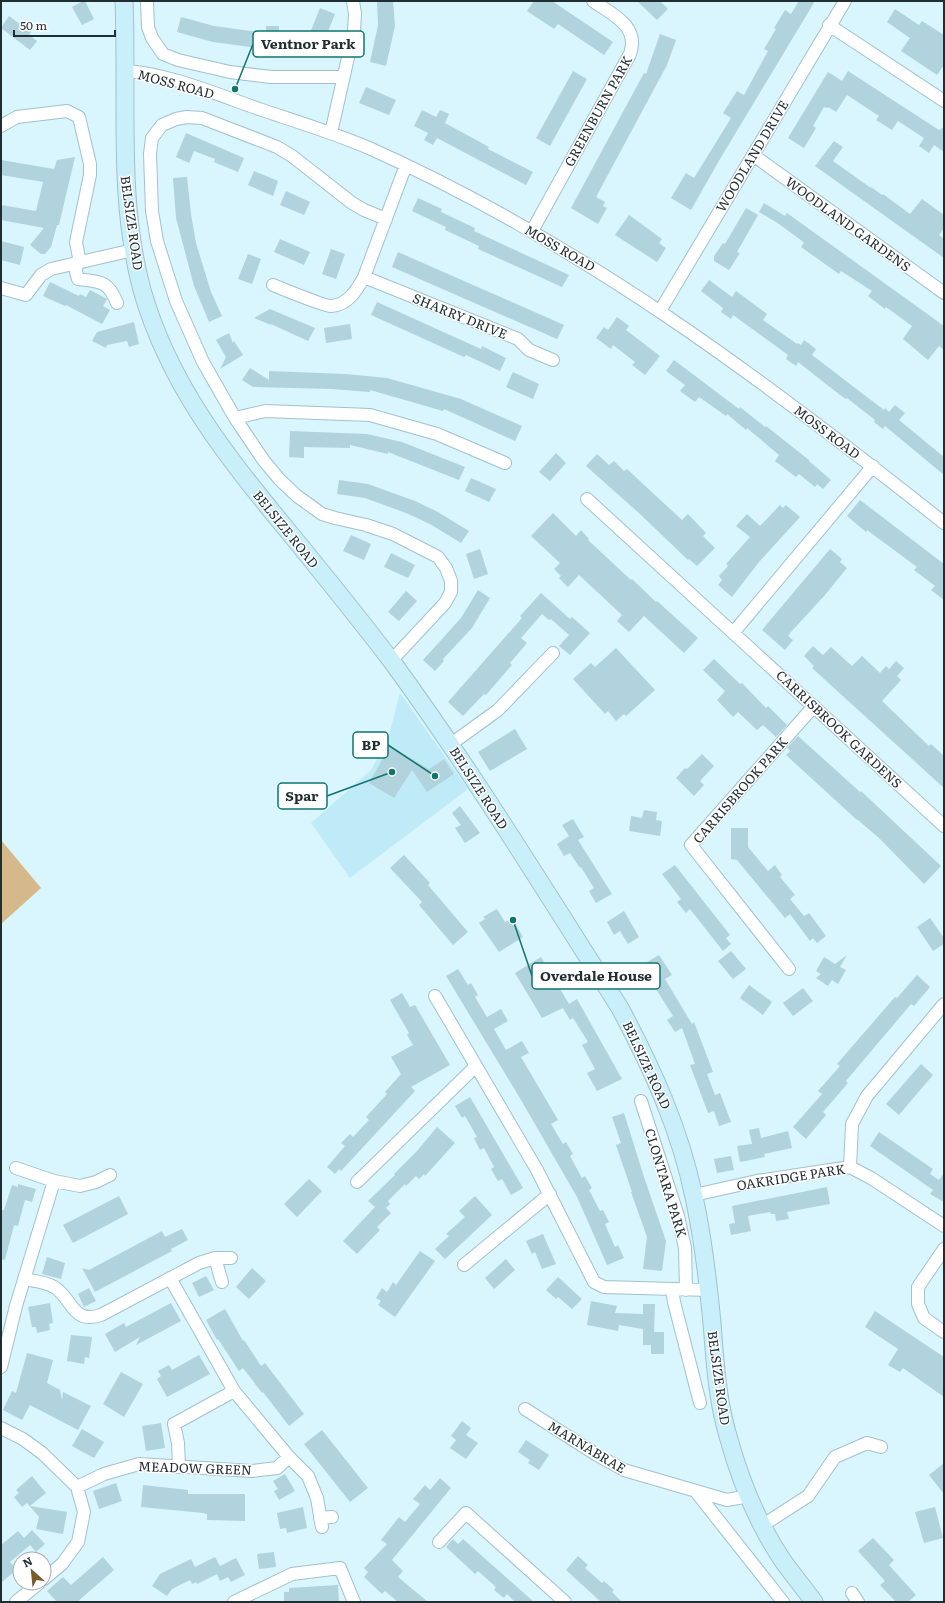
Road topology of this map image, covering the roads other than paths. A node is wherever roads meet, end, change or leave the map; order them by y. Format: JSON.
{"nodes":[{"id":1,"x":124,"y":1,"type":"edge"},
{"id":2,"x":147,"y":1,"type":"edge"},
{"id":3,"x":353,"y":1,"type":"edge"},
{"id":4,"x":593,"y":1,"type":"edge"},
{"id":5,"x":845,"y":1,"type":"edge"},
{"id":6,"x":829,"y":25,"type":"junction"},
{"id":7,"x":125,"y":71,"type":"junction"},
{"id":8,"x":343,"y":77,"type":"junction"},
{"id":9,"x":944,"y":101,"type":"edge"},
{"id":10,"x":1,"y":126,"type":"edge"},
{"id":11,"x":331,"y":133,"type":"junction"},
{"id":12,"x":753,"y":155,"type":"junction"},
{"id":13,"x":406,"y":165,"type":"junction"},
{"id":14,"x":386,"y":219,"type":"junction"},
{"id":15,"x":532,"y":231,"type":"junction"},
{"id":16,"x":133,"y":250,"type":"junction"},
{"id":17,"x":77,"y":263,"type":"junction"},
{"id":18,"x":364,"y":277,"type":"junction"},
{"id":19,"x":273,"y":285,"type":"dead end"},
{"id":20,"x":1,"y":288,"type":"edge"},
{"id":21,"x":944,"y":293,"type":"edge"},
{"id":22,"x":117,"y":303,"type":"dead end"},
{"id":23,"x":660,"y":311,"type":"junction"},
{"id":24,"x":553,"y":360,"type":"dead end"},
{"id":25,"x":235,"y":418,"type":"junction"},
{"id":26,"x":505,"y":463,"type":"dead end"},
{"id":27,"x":872,"y":466,"type":"junction"},
{"id":28,"x":587,"y":499,"type":"dead end"},
{"id":29,"x":944,"y":523,"type":"edge"},
{"id":30,"x":733,"y":633,"type":"junction"},
{"id":31,"x":553,"y":653,"type":"dead end"},
{"id":32,"x":391,"y":661,"type":"junction"},
{"id":33,"x":814,"y":706,"type":"junction"},
{"id":34,"x":451,"y":744,"type":"junction"},
{"id":35,"x":944,"y":826,"type":"edge"},
{"id":36,"x":790,"y":969,"type":"dead end"},
{"id":37,"x":435,"y":996,"type":"dead end"},
{"id":38,"x":944,"y":1004,"type":"edge"},
{"id":39,"x":476,"y":1066,"type":"junction"},
{"id":40,"x":640,"y":1101,"type":"dead end"},
{"id":41,"x":850,"y":1167,"type":"junction"},
{"id":42,"x":16,"y":1168,"type":"dead end"},
{"id":43,"x":110,"y":1175,"type":"dead end"},
{"id":44,"x":54,"y":1181,"type":"junction"},
{"id":45,"x":357,"y":1182,"type":"dead end"},
{"id":46,"x":550,"y":1194,"type":"junction"},
{"id":47,"x":694,"y":1195,"type":"junction"},
{"id":48,"x":944,"y":1226,"type":"edge"},
{"id":49,"x":944,"y":1249,"type":"edge"},
{"id":50,"x":215,"y":1258,"type":"junction"},
{"id":51,"x":231,"y":1258,"type":"dead end"},
{"id":52,"x":464,"y":1265,"type":"dead end"},
{"id":53,"x":170,"y":1278,"type":"junction"},
{"id":54,"x":24,"y":1279,"type":"junction"},
{"id":55,"x":222,"y":1282,"type":"dead end"},
{"id":56,"x":672,"y":1289,"type":"junction"},
{"id":57,"x":686,"y":1290,"type":"junction"},
{"id":58,"x":709,"y":1290,"type":"junction"},
{"id":59,"x":944,"y":1332,"type":"edge"},
{"id":60,"x":1,"y":1367,"type":"edge"},
{"id":61,"x":234,"y":1391,"type":"junction"},
{"id":62,"x":700,"y":1403,"type":"dead end"},
{"id":63,"x":525,"y":1409,"type":"dead end"},
{"id":64,"x":1,"y":1428,"type":"edge"},
{"id":65,"x":881,"y":1447,"type":"dead end"},
{"id":66,"x":289,"y":1458,"type":"junction"},
{"id":67,"x":179,"y":1467,"type":"junction"},
{"id":68,"x":77,"y":1488,"type":"junction"},
{"id":69,"x":697,"y":1493,"type":"junction"},
{"id":70,"x":748,"y":1496,"type":"junction"},
{"id":71,"x":325,"y":1521,"type":"dead end"},
{"id":72,"x":763,"y":1525,"type":"junction"},
{"id":73,"x":439,"y":1542,"type":"dead end"},
{"id":74,"x":52,"y":1572,"type":"edge"},
{"id":75,"x":29,"y":1591,"type":"edge"},
{"id":76,"x":16,"y":1602,"type":"edge"},
{"id":77,"x":234,"y":1602,"type":"edge"},
{"id":78,"x":354,"y":1602,"type":"edge"},
{"id":79,"x":565,"y":1602,"type":"edge"},
{"id":80,"x":783,"y":1602,"type":"edge"},
{"id":81,"x":814,"y":1602,"type":"edge"}],
"edges":[{"from":1,"to":7,"type":"street","name":"BELSIZE ROAD"},
{"from":2,"to":8,"type":"street"},
{"from":3,"to":8,"type":"street"},
{"from":4,"to":15,"type":"street","name":"GREENBURN PARK"},
{"from":5,"to":6,"type":"street","name":"WOODLAND DRIVE"},
{"from":6,"to":9,"type":"street"},
{"from":6,"to":12,"type":"street","name":"WOODLAND DRIVE"},
{"from":7,"to":11,"type":"street","name":"MOSS ROAD"},
{"from":7,"to":16,"type":"street","name":"BELSIZE ROAD"},
{"from":8,"to":11,"type":"street"},
{"from":10,"to":17,"type":"street"},
{"from":11,"to":13,"type":"street","name":"MOSS ROAD"},
{"from":12,"to":21,"type":"street","name":"WOODLAND GARDENS"},
{"from":12,"to":23,"type":"street","name":"WOODLAND DRIVE"},
{"from":13,"to":14,"type":"street"},
{"from":13,"to":15,"type":"street","name":"MOSS ROAD"},
{"from":14,"to":18,"type":"street"},
{"from":14,"to":25,"type":"street"},
{"from":15,"to":23,"type":"street","name":"MOSS ROAD"},
{"from":16,"to":17,"type":"street"},
{"from":16,"to":32,"type":"street","name":"BELSIZE ROAD"},
{"from":17,"to":20,"type":"street"},
{"from":17,"to":22,"type":"street"},
{"from":18,"to":19,"type":"street"},
{"from":18,"to":24,"type":"street","name":"SHARRY DRIVE"},
{"from":23,"to":27,"type":"street","name":"MOSS ROAD"},
{"from":25,"to":26,"type":"street"},
{"from":25,"to":32,"type":"street"},
{"from":27,"to":29,"type":"street","name":"MOSS ROAD"},
{"from":27,"to":30,"type":"street"},
{"from":28,"to":30,"type":"street","name":"CARRISBROOK GARDENS"},
{"from":30,"to":33,"type":"street","name":"CARRISBROOK GARDENS"},
{"from":31,"to":34,"type":"street"},
{"from":32,"to":34,"type":"street","name":"BELSIZE ROAD"},
{"from":33,"to":35,"type":"street","name":"CARRISBROOK GARDENS"},
{"from":33,"to":36,"type":"street","name":"CARRISBROOK PARK"},
{"from":34,"to":47,"type":"street","name":"BELSIZE ROAD"},
{"from":37,"to":39,"type":"street"},
{"from":38,"to":41,"type":"street"},
{"from":39,"to":45,"type":"street"},
{"from":39,"to":46,"type":"street"},
{"from":40,"to":57,"type":"street","name":"CLONTARA PARK"},
{"from":41,"to":47,"type":"street","name":"OAKRIDGE PARK"},
{"from":41,"to":48,"type":"street","name":"OAKRIDGE PARK"},
{"from":42,"to":44,"type":"street"},
{"from":43,"to":44,"type":"street"},
{"from":44,"to":54,"type":"street"},
{"from":46,"to":52,"type":"street"},
{"from":46,"to":56,"type":"street"},
{"from":47,"to":58,"type":"street","name":"BELSIZE ROAD"},
{"from":49,"to":59,"type":"street"},
{"from":50,"to":51,"type":"street"},
{"from":50,"to":53,"type":"street"},
{"from":50,"to":55,"type":"street"},
{"from":53,"to":54,"type":"street"},
{"from":53,"to":61,"type":"street"},
{"from":54,"to":60,"type":"street"},
{"from":56,"to":57,"type":"street"},
{"from":56,"to":62,"type":"street"},
{"from":57,"to":58,"type":"street"},
{"from":58,"to":70,"type":"street","name":"BELSIZE ROAD"},
{"from":61,"to":66,"type":"street"},
{"from":61,"to":67,"type":"street"},
{"from":63,"to":69,"type":"street","name":"MARNABRAE"},
{"from":64,"to":68,"type":"street"},
{"from":65,"to":72,"type":"street"},
{"from":66,"to":67,"type":"street","name":"MEADOW GREEN"},
{"from":66,"to":71,"type":"street"},
{"from":67,"to":68,"type":"street","name":"MEADOW GREEN"},
{"from":68,"to":74,"type":"street"},
{"from":69,"to":70,"type":"street","name":"MARNABRAE"},
{"from":69,"to":80,"type":"street"},
{"from":70,"to":72,"type":"street","name":"BELSIZE ROAD"},
{"from":72,"to":81,"type":"street","name":"BELSIZE ROAD"},
{"from":73,"to":79,"type":"street"},
{"from":75,"to":76,"type":"street"},
{"from":77,"to":78,"type":"street"}]}
